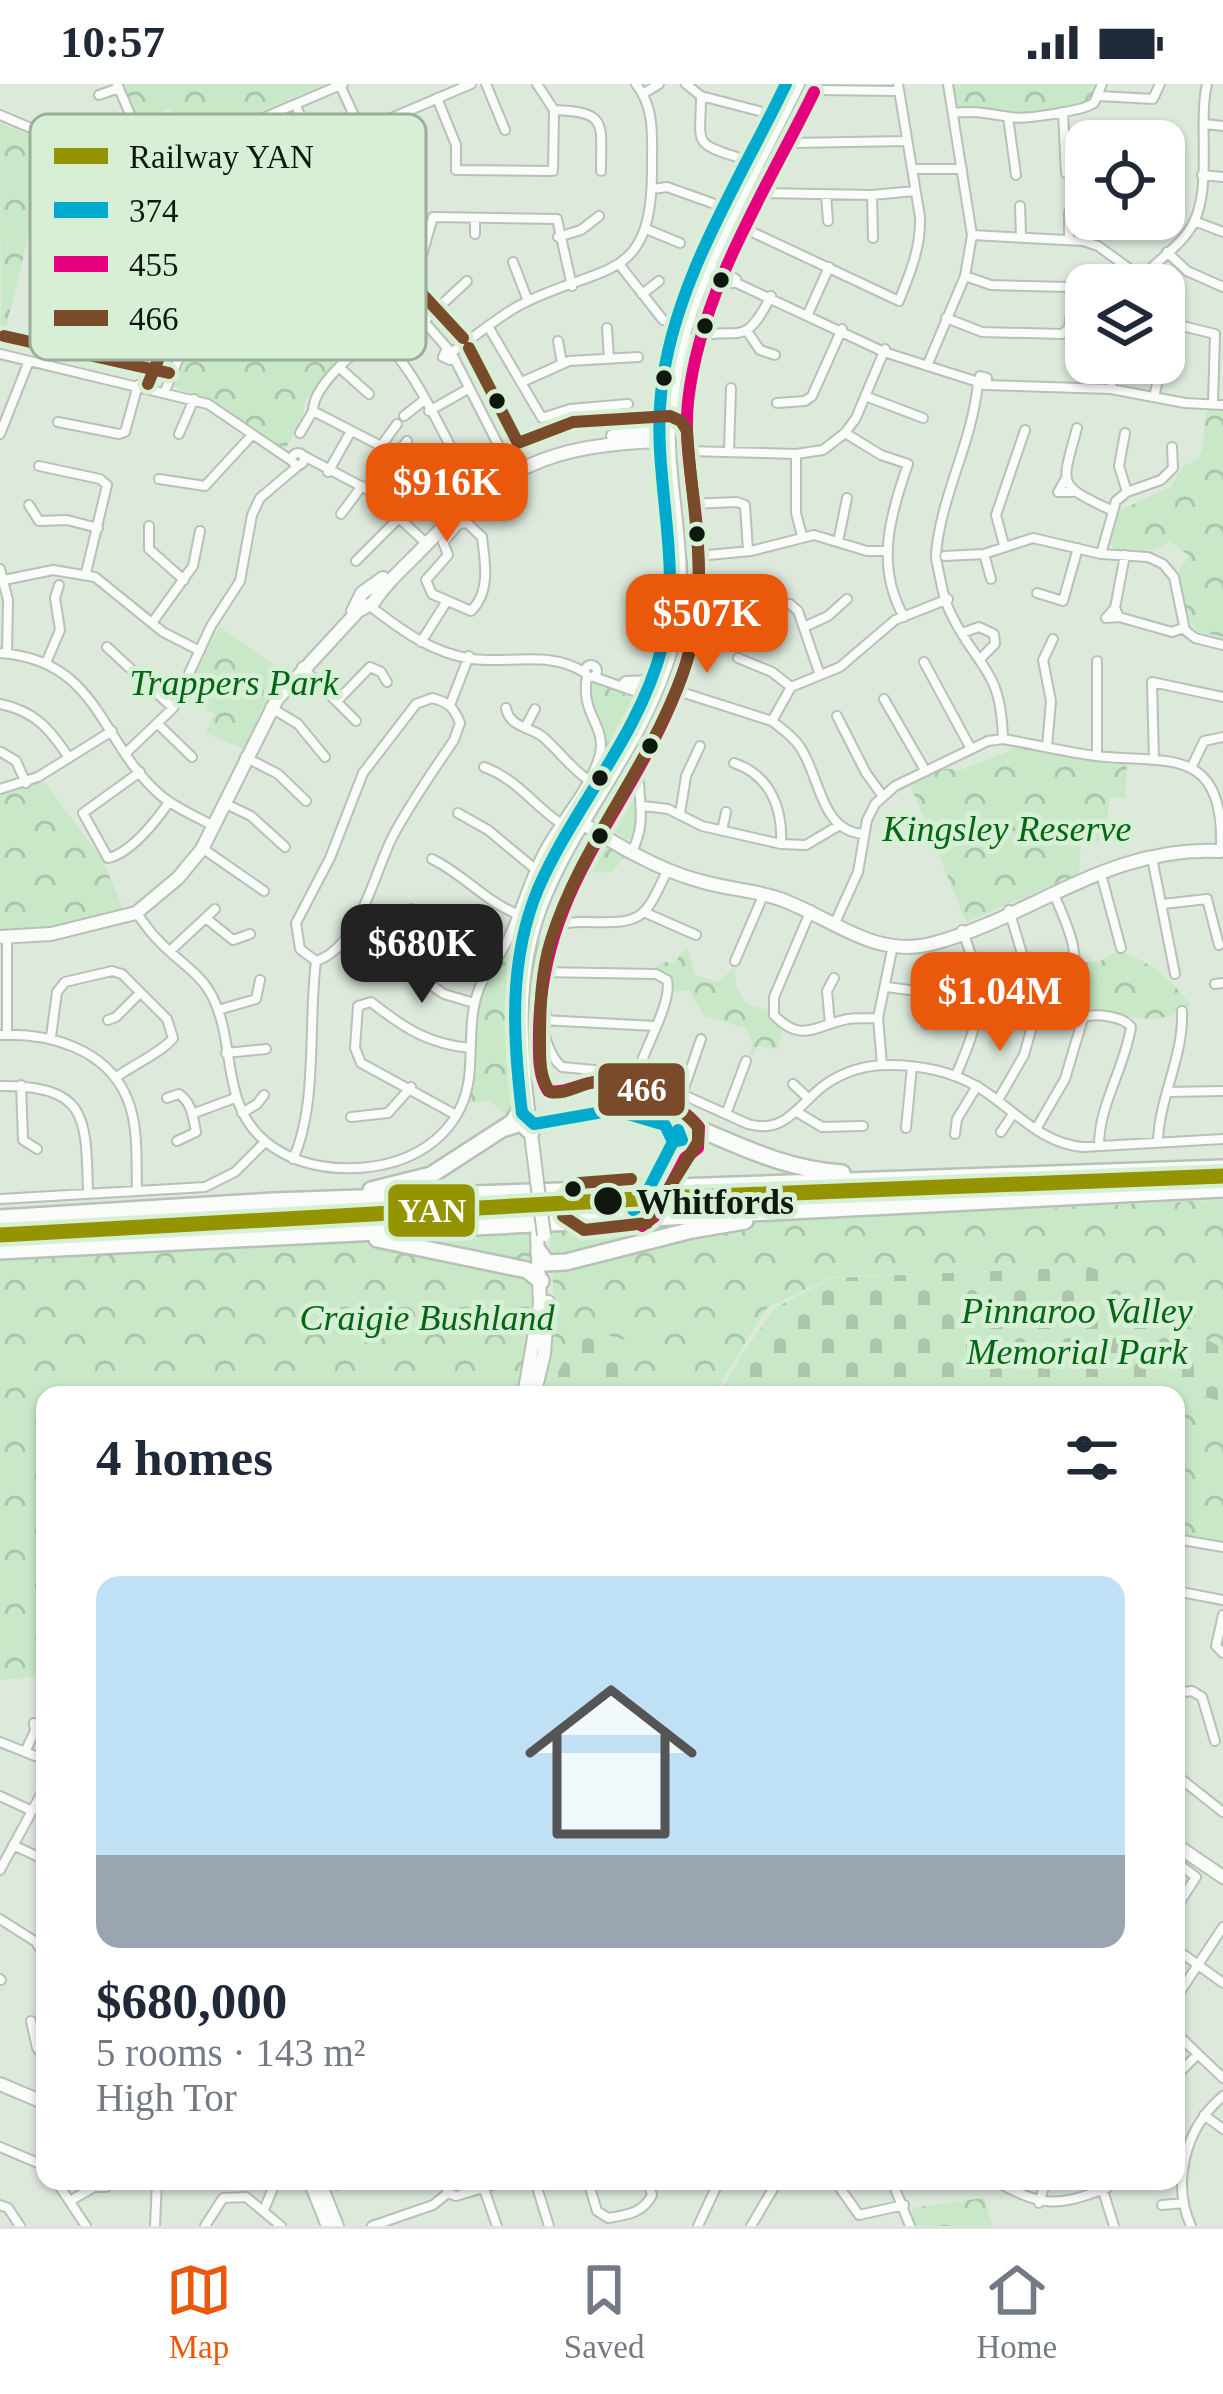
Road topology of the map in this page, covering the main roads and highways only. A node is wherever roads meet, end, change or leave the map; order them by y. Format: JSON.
{"nodes":[{"id":1,"x":786,"y":84,"type":"edge"},
{"id":2,"x":798,"y":84,"type":"edge"},
{"id":3,"x":708,"y":273,"type":"junction"},
{"id":4,"x":733,"y":281,"type":"road end"},
{"id":5,"x":660,"y":436,"type":"junction"},
{"id":6,"x":509,"y":470,"type":"junction"},
{"id":7,"x":680,"y":554,"type":"junction"},
{"id":8,"x":672,"y":569,"type":"junction"},
{"id":9,"x":645,"y":689,"type":"junction"},
{"id":10,"x":586,"y":825,"type":"junction"},
{"id":11,"x":1221,"y":848,"type":"edge"},
{"id":12,"x":3,"y":937,"type":"edge"},
{"id":13,"x":628,"y":1107,"type":"dead end"},
{"id":14,"x":526,"y":1121,"type":"junction"},
{"id":15,"x":1223,"y":1168,"type":"edge"},
{"id":16,"x":904,"y":1179,"type":"junction"},
{"id":17,"x":1223,"y":1189,"type":"edge"},
{"id":18,"x":273,"y":1201,"type":"junction"},
{"id":19,"x":837,"y":1207,"type":"junction"},
{"id":20,"x":0,"y":1218,"type":"edge"},
{"id":21,"x":308,"y":1234,"type":"junction"},
{"id":22,"x":0,"y":1251,"type":"edge"},
{"id":23,"x":543,"y":1257,"type":"junction"},
{"id":24,"x":526,"y":1386,"type":"edge"},
{"id":25,"x":536,"y":1386,"type":"edge"},
{"id":26,"x":1185,"y":1853,"type":"edge"},
{"id":27,"x":1223,"y":1879,"type":"edge"},
{"id":28,"x":0,"y":2086,"type":"edge"},
{"id":29,"x":36,"y":2100,"type":"edge"},
{"id":30,"x":318,"y":2190,"type":"edge"},
{"id":31,"x":320,"y":2190,"type":"edge"},
{"id":32,"x":328,"y":2226,"type":"edge"},
{"id":33,"x":338,"y":2226,"type":"edge"}],
"edges":[{"from":1,"to":3,"type":"main road"},
{"from":2,"to":3,"type":"main road"},
{"from":3,"to":4,"type":"main road"},
{"from":3,"to":5,"type":"main road"},
{"from":5,"to":6,"type":"main road"},
{"from":5,"to":6,"type":"main road"},
{"from":5,"to":7,"type":"main road"},
{"from":5,"to":8,"type":"main road"},
{"from":6,"to":12,"type":"main road"},
{"from":7,"to":8,"type":"main road"},
{"from":7,"to":9,"type":"main road"},
{"from":8,"to":9,"type":"main road"},
{"from":9,"to":10,"type":"main road"},
{"from":9,"to":10,"type":"main road"},
{"from":10,"to":11,"type":"main road"},
{"from":10,"to":14,"type":"main road"},
{"from":10,"to":14,"type":"main road"},
{"from":13,"to":16,"type":"highway"},
{"from":14,"to":18,"type":"highway"},
{"from":14,"to":23,"type":"main road","bridge":true},
{"from":15,"to":16,"type":"highway"},
{"from":16,"to":18,"type":"highway"},
{"from":17,"to":19,"type":"highway"},
{"from":18,"to":20,"type":"highway"},
{"from":19,"to":21,"type":"highway"},
{"from":19,"to":23,"type":"highway"},
{"from":21,"to":22,"type":"highway"},
{"from":21,"to":23,"type":"highway"},
{"from":23,"to":24,"type":"main road"},
{"from":23,"to":25,"type":"main road"},
{"from":26,"to":27,"type":"main road"},
{"from":28,"to":29,"type":"main road"},
{"from":30,"to":32,"type":"main road"},
{"from":31,"to":33,"type":"main road"}]}
